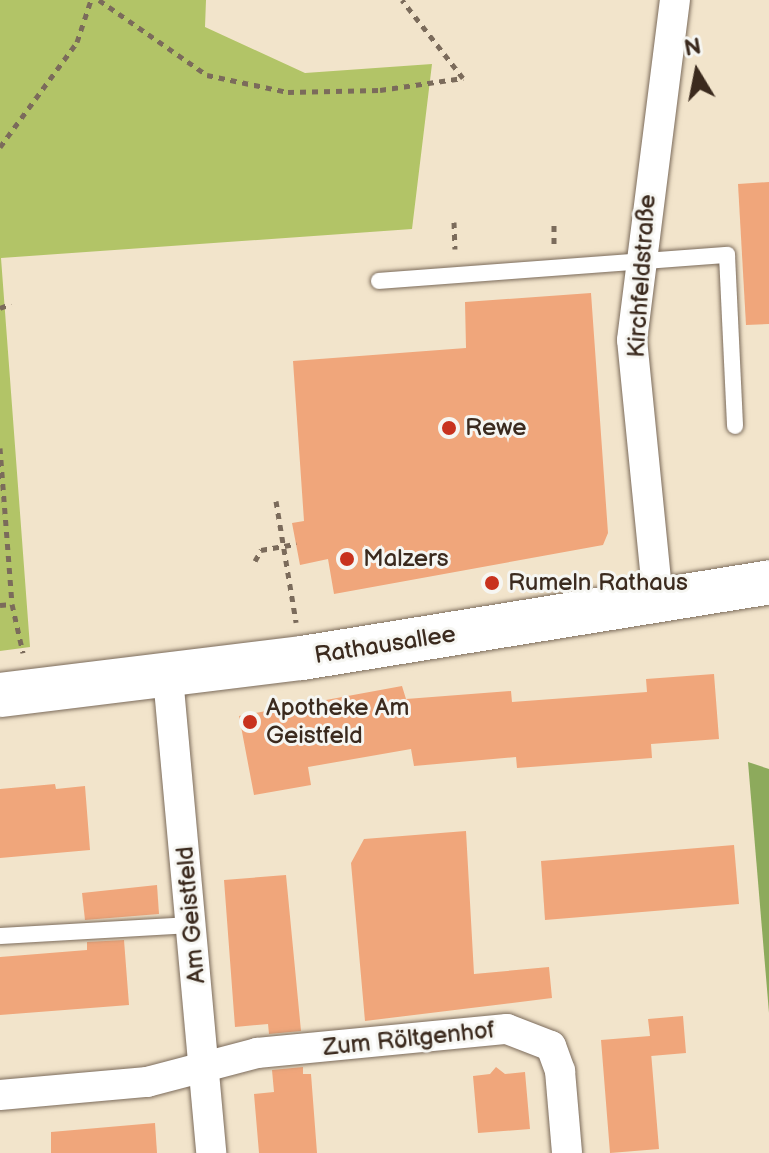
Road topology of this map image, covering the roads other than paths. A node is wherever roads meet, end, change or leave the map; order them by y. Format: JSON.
{"nodes":[{"id":1,"x":675,"y":0,"type":"edge"},
{"id":2,"x":638,"y":261,"type":"junction"},
{"id":3,"x":379,"y":281,"type":"dead end"},
{"id":4,"x":735,"y":426,"type":"dead end"},
{"id":5,"x":769,"y":582,"type":"edge"},
{"id":6,"x":658,"y":600,"type":"junction"},
{"id":7,"x":168,"y":677,"type":"junction"},
{"id":8,"x":14,"y":694,"type":"edge"},
{"id":9,"x":192,"y":925,"type":"junction"},
{"id":10,"x":0,"y":936,"type":"edge"},
{"id":11,"x":204,"y":1067,"type":"junction"},
{"id":12,"x":0,"y":1095,"type":"edge"},
{"id":13,"x":211,"y":1153,"type":"edge"},
{"id":14,"x":567,"y":1153,"type":"edge"}],
"edges":[{"from":1,"to":2,"type":"street","name":"Kirchfeldstraße"},
{"from":2,"to":3,"type":"lane"},
{"from":2,"to":4,"type":"lane"},
{"from":2,"to":6,"type":"street","name":"Kirchfeldstraße"},
{"from":5,"to":6,"type":"main road","name":"Rathausallee"},
{"from":6,"to":7,"type":"main road","name":"Rathausallee"},
{"from":7,"to":8,"type":"main road","name":"Rathausallee"},
{"from":7,"to":9,"type":"street","name":"Am Geistfeld"},
{"from":9,"to":10,"type":"lane"},
{"from":9,"to":11,"type":"street","name":"Am Geistfeld"},
{"from":11,"to":12,"type":"street","name":"Zum Röltgenhof"},
{"from":11,"to":13,"type":"street","name":"Am Geistfeld"},
{"from":11,"to":14,"type":"street","name":"Zum Röltgenhof"}]}
